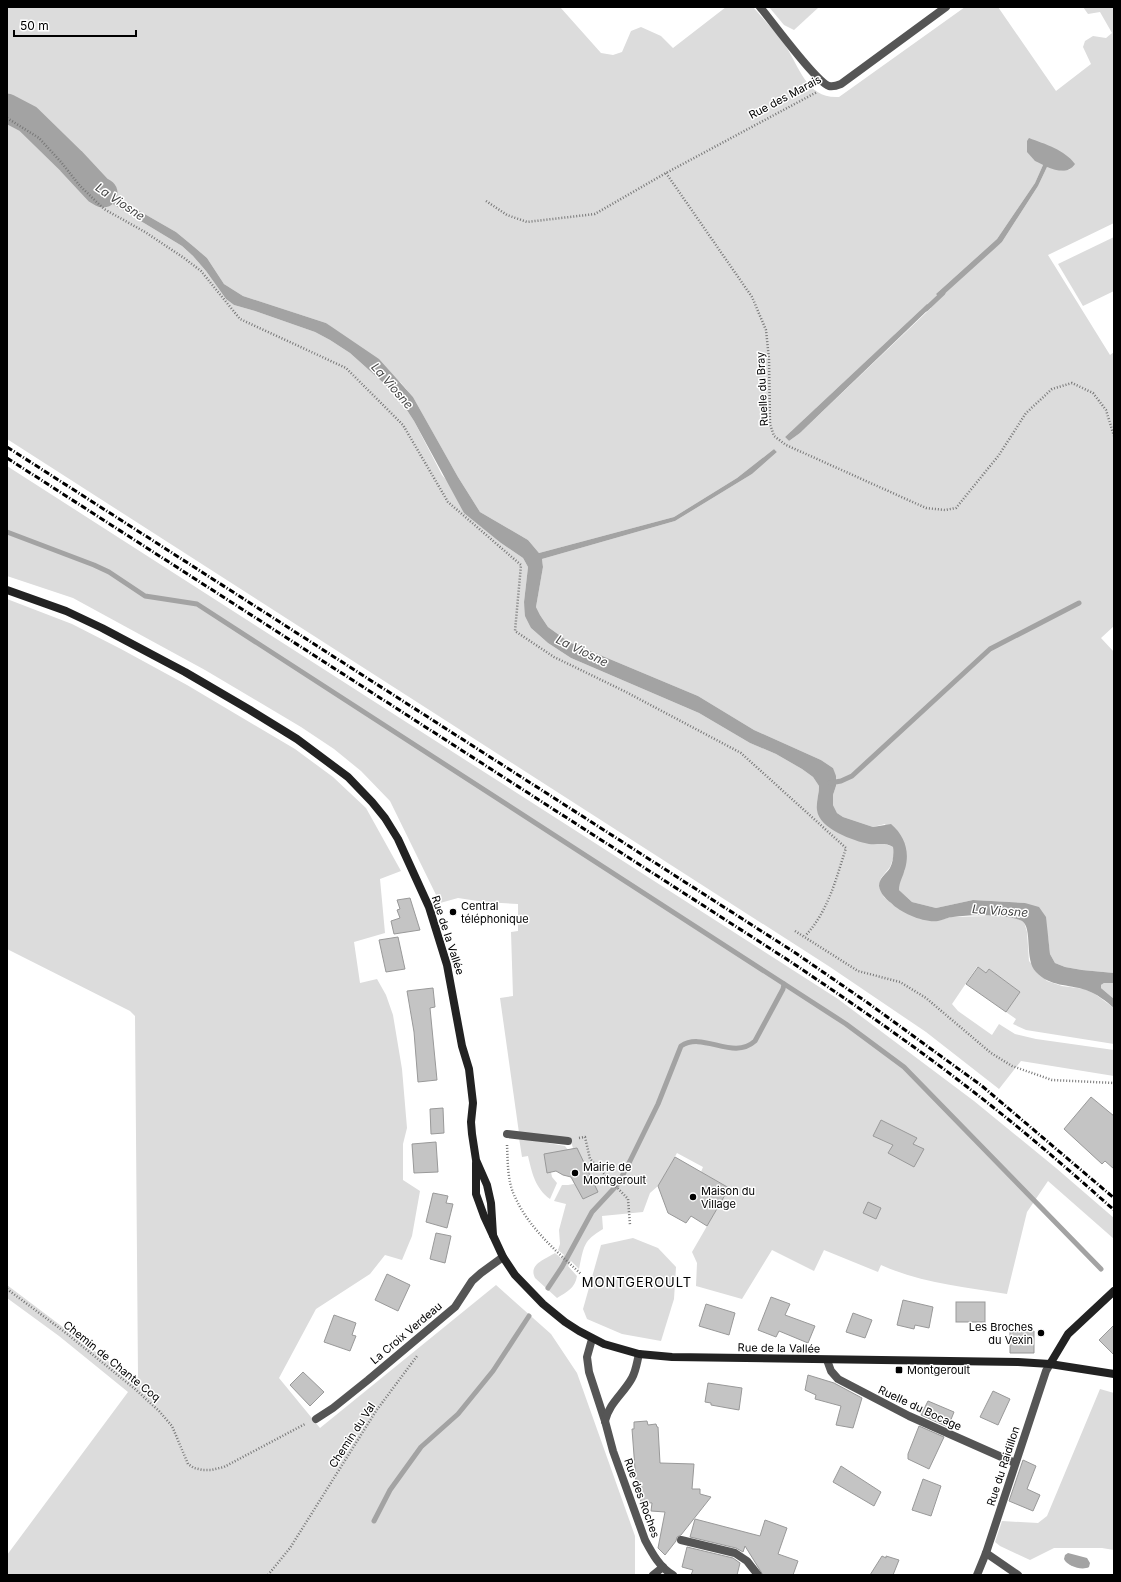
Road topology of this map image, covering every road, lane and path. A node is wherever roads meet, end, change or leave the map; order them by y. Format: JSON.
{"nodes":[{"id":1,"x":760,"y":7,"type":"edge"},
{"id":2,"x":946,"y":7,"type":"edge"},
{"id":3,"x":828,"y":86,"type":"junction"},
{"id":4,"x":7,"y":118,"type":"edge"},
{"id":5,"x":666,"y":173,"type":"junction"},
{"id":6,"x":486,"y":200,"type":"dead end"},
{"id":7,"x":1114,"y":436,"type":"edge"},
{"id":8,"x":7,"y":590,"type":"edge"},
{"id":9,"x":795,"y":931,"type":"dead end"},
{"id":10,"x":805,"y":936,"type":"junction"},
{"id":11,"x":1114,"y":1083,"type":"edge"},
{"id":12,"x":507,"y":1134,"type":"dead end"},
{"id":13,"x":568,"y":1141,"type":"joint"},
{"id":14,"x":507,"y":1144,"type":"dead end"},
{"id":15,"x":476,"y":1160,"type":"junction"},
{"id":16,"x":630,"y":1224,"type":"dead end"},
{"id":17,"x":493,"y":1235,"type":"junction"},
{"id":18,"x":503,"y":1257,"type":"junction"},
{"id":19,"x":581,"y":1274,"type":"dead end"},
{"id":20,"x":7,"y":1289,"type":"edge"},
{"id":21,"x":1114,"y":1291,"type":"edge"},
{"id":22,"x":592,"y":1339,"type":"junction"},
{"id":23,"x":639,"y":1354,"type":"junction"},
{"id":24,"x":418,"y":1356,"type":"dead end"},
{"id":25,"x":827,"y":1360,"type":"junction"},
{"id":26,"x":1050,"y":1364,"type":"junction"},
{"id":27,"x":1114,"y":1374,"type":"edge"},
{"id":28,"x":316,"y":1419,"type":"joint"},
{"id":29,"x":605,"y":1421,"type":"junction"},
{"id":30,"x":1015,"y":1463,"type":"junction"},
{"id":31,"x":681,"y":1540,"type":"dead end"},
{"id":32,"x":986,"y":1553,"type":"junction"},
{"id":33,"x":663,"y":1567,"type":"junction"},
{"id":34,"x":268,"y":1575,"type":"edge"},
{"id":35,"x":653,"y":1575,"type":"edge"},
{"id":36,"x":673,"y":1575,"type":"edge"},
{"id":37,"x":758,"y":1575,"type":"edge"},
{"id":38,"x":977,"y":1575,"type":"edge"},
{"id":39,"x":1018,"y":1575,"type":"edge"}],
"edges":[{"from":1,"to":3,"type":"street"},
{"from":2,"to":3,"type":"street","name":"Rue des Marais"},
{"from":3,"to":5,"type":"path","name":"Rue des Marais"},
{"from":4,"to":10,"type":"path"},
{"from":5,"to":6,"type":"path"},
{"from":5,"to":7,"type":"path","name":"Ruelle du Bray"},
{"from":8,"to":15,"type":"main road","name":"Rue de la Vallée"},
{"from":9,"to":10,"type":"path"},
{"from":10,"to":11,"type":"path"},
{"from":12,"to":13,"type":"street"},
{"from":13,"to":16,"type":"path"},
{"from":14,"to":19,"type":"path"},
{"from":15,"to":17,"type":"main road","name":"Rue de la Vallée"},
{"from":15,"to":17,"type":"main road","name":"Rue de la Vallée"},
{"from":17,"to":18,"type":"main road","name":"Rue de la Vallée"},
{"from":18,"to":22,"type":"main road","name":"Rue de la Vallée"},
{"from":18,"to":28,"type":"street","name":"La Croix Verdeau"},
{"from":20,"to":28,"type":"path","name":"Chemin de Chante Coq"},
{"from":21,"to":26,"type":"main road"},
{"from":22,"to":23,"type":"main road","name":"Rue de la Vallée"},
{"from":22,"to":29,"type":"street","name":"Rue des Roches"},
{"from":23,"to":25,"type":"main road","name":"Rue de la Vallée"},
{"from":23,"to":29,"type":"street"},
{"from":24,"to":34,"type":"path","name":"Chemin du Val"},
{"from":25,"to":26,"type":"main road","name":"Rue de la Vallée"},
{"from":25,"to":30,"type":"street","name":"Ruelle du Bocage"},
{"from":26,"to":27,"type":"main road","name":"Rue de la Vallée"},
{"from":26,"to":30,"type":"street","name":"Rue du Raidillon"},
{"from":29,"to":33,"type":"street","name":"Rue des Roches"},
{"from":30,"to":32,"type":"street","name":"Rue du Raidillon"},
{"from":31,"to":37,"type":"street"},
{"from":32,"to":38,"type":"street","name":"Rue du Raidillon"},
{"from":32,"to":39,"type":"street"},
{"from":33,"to":35,"type":"street"},
{"from":33,"to":36,"type":"street","name":"Rue des Roches"}]}
